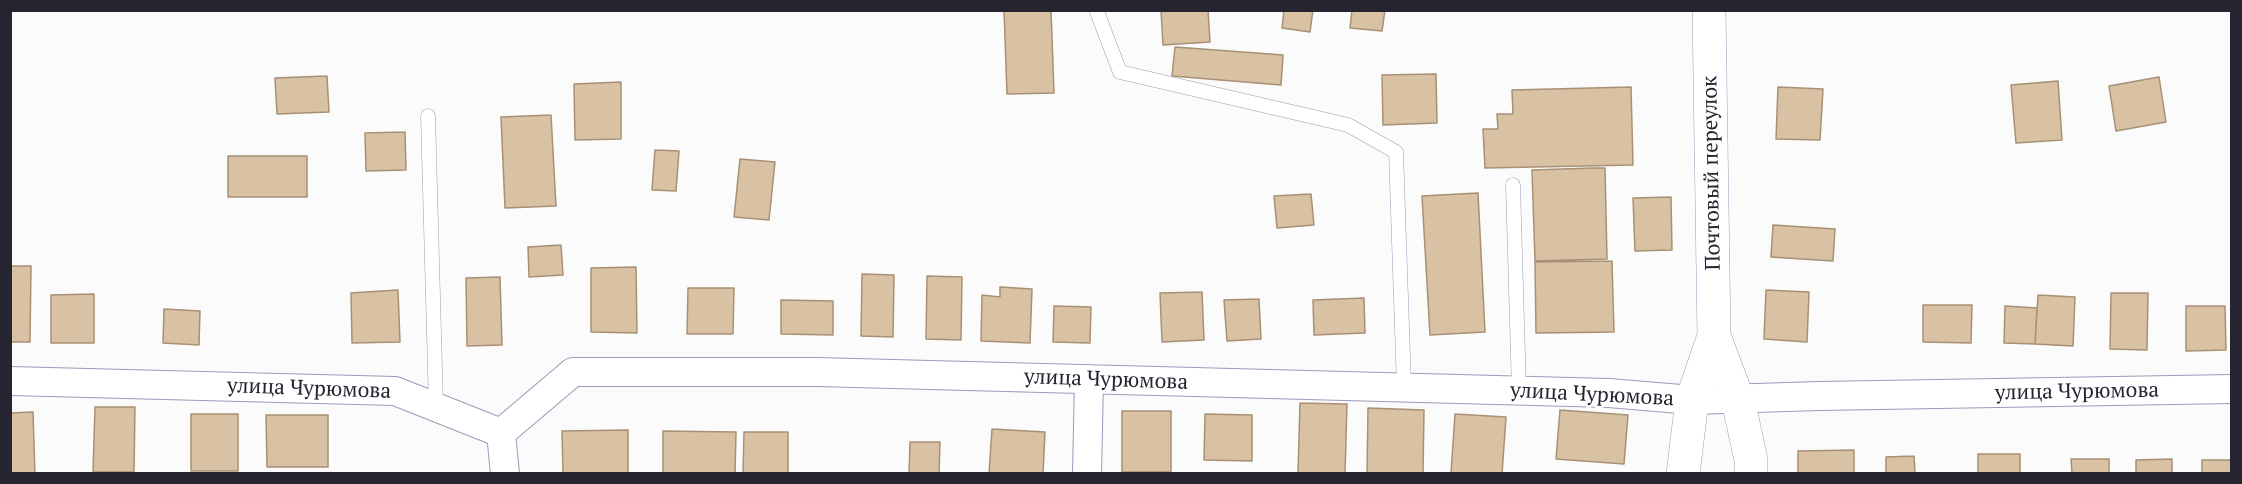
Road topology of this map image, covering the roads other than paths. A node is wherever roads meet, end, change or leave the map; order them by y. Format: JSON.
{"nodes":[{"id":1,"x":1709,"y":10,"type":"edge"},
{"id":2,"x":1097,"y":12,"type":"dead end"},
{"id":3,"x":428,"y":116,"type":"dead end"},
{"id":4,"x":1514,"y":185,"type":"dead end"},
{"id":5,"x":1714,"y":336,"type":"junction"},
{"id":6,"x":1089,"y":379,"type":"junction"},
{"id":7,"x":10,"y":381,"type":"edge"},
{"id":8,"x":1404,"y":387,"type":"junction"},
{"id":9,"x":2232,"y":390,"type":"edge"},
{"id":10,"x":1519,"y":391,"type":"junction"},
{"id":11,"x":1692,"y":400,"type":"junction"},
{"id":12,"x":1738,"y":400,"type":"junction"},
{"id":13,"x":436,"y":405,"type":"junction"},
{"id":14,"x":501,"y":433,"type":"junction"},
{"id":15,"x":505,"y":474,"type":"edge"},
{"id":16,"x":1087,"y":474,"type":"edge"},
{"id":17,"x":1683,"y":474,"type":"edge"},
{"id":18,"x":1751,"y":474,"type":"edge"}],
"edges":[{"from":1,"to":5,"type":"street","name":"Почтовый переулок"},
{"from":2,"to":8,"type":"lane"},
{"from":3,"to":13,"type":"lane"},
{"from":4,"to":10,"type":"lane"},
{"from":5,"to":11,"type":"street","name":"Почтовый переулок"},
{"from":5,"to":12,"type":"street","name":"Почтовый переулок"},
{"from":6,"to":8,"type":"street","name":"улица Чурюмова"},
{"from":6,"to":14,"type":"street","name":"улица Чурюмова"},
{"from":6,"to":16,"type":"street"},
{"from":7,"to":13,"type":"street","name":"улица Чурюмова"},
{"from":8,"to":10,"type":"street","name":"улица Чурюмова"},
{"from":9,"to":12,"type":"street","name":"улица Чурюмова"},
{"from":10,"to":11,"type":"street","name":"улица Чурюмова"},
{"from":11,"to":12,"type":"street","name":"улица Чурюмова"},
{"from":11,"to":17,"type":"street","name":"Почтовый переулок"},
{"from":12,"to":18,"type":"street","name":"Почтовый переулок"},
{"from":13,"to":14,"type":"street","name":"улица Чурюмова"},
{"from":14,"to":15,"type":"street"}]}
